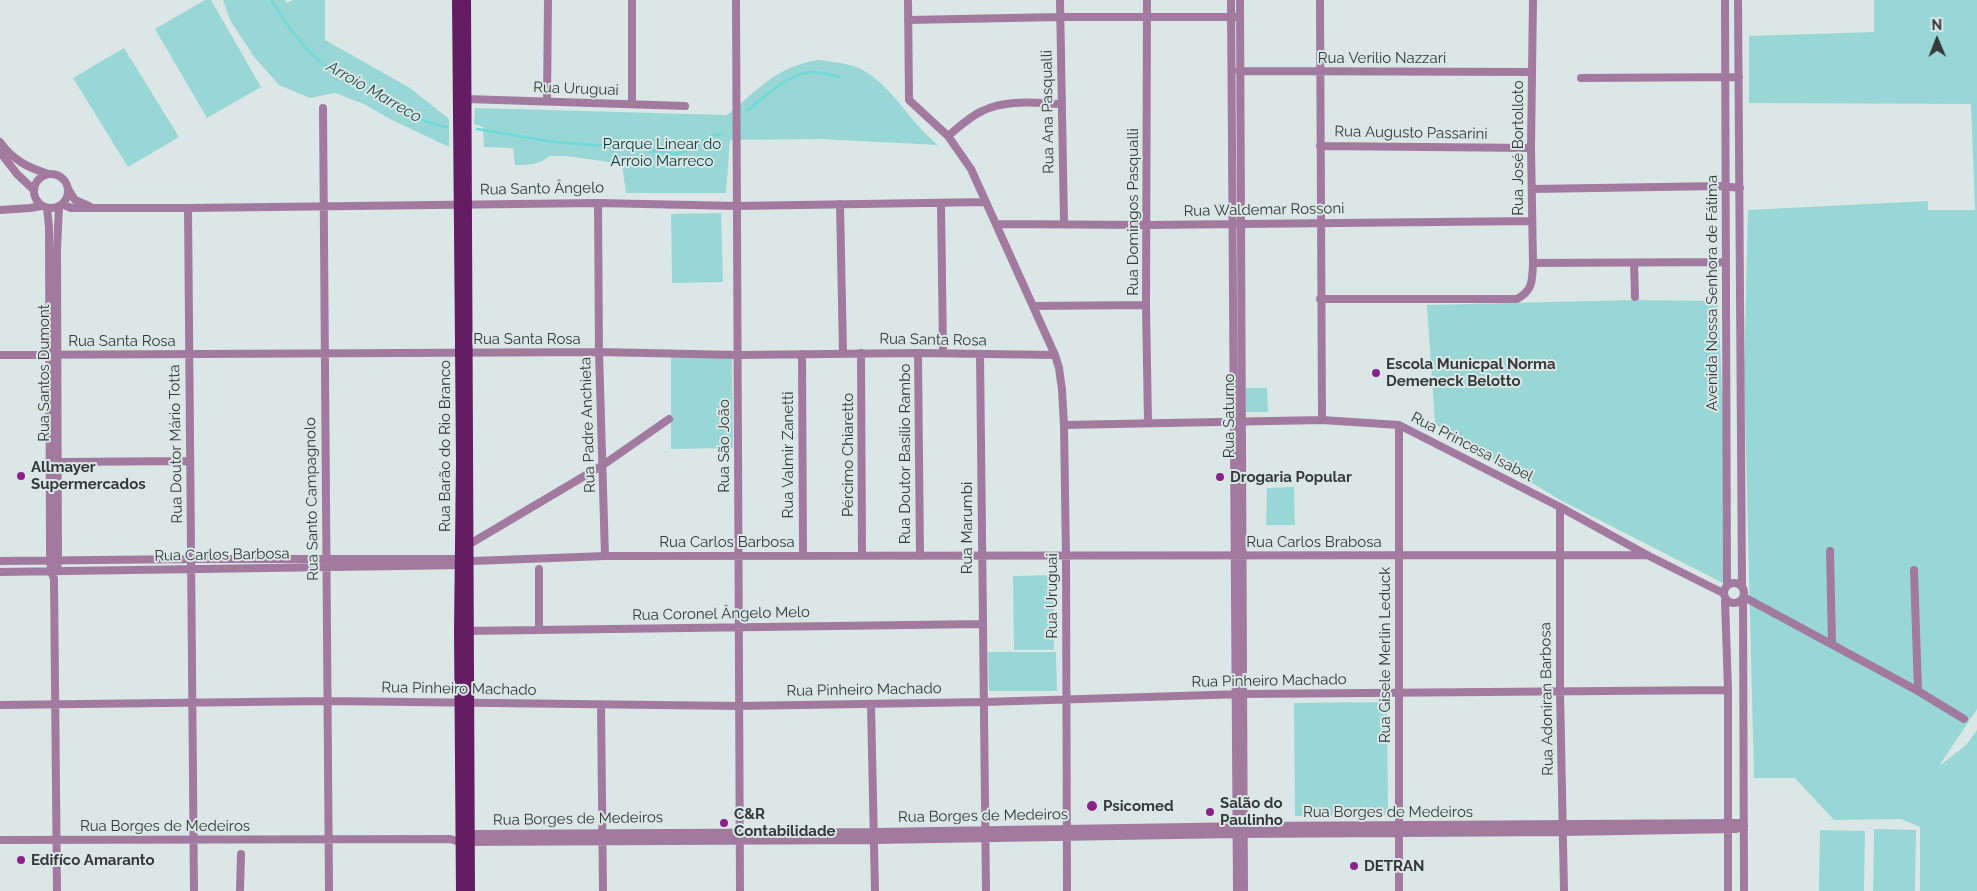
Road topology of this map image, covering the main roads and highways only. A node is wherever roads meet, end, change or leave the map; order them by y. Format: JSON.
{"nodes":[{"id":1,"x":457,"y":0,"type":"edge"},
{"id":2,"x":466,"y":0,"type":"edge"},
{"id":3,"x":462,"y":153,"type":"junction"},
{"id":4,"x":465,"y":512,"type":"junction"},
{"id":5,"x":466,"y":562,"type":"junction"},
{"id":6,"x":462,"y":838,"type":"junction"},
{"id":7,"x":461,"y":891,"type":"edge"},
{"id":8,"x":470,"y":891,"type":"edge"}],
"edges":[{"from":1,"to":3,"type":"main road","name":"Rua Barão do Rio Branco"},
{"from":2,"to":3,"type":"main road","name":"Rua Barão do Rio Branco"},
{"from":3,"to":4,"type":"main road","name":"Rua Barão do Rio Branco"},
{"from":4,"to":5,"type":"main road","name":"Rua Barão do Rio Branco"},
{"from":4,"to":5,"type":"main road","name":"Rua Barão do Rio Branco"},
{"from":5,"to":6,"type":"main road","name":"Rua Barão do Rio Branco"},
{"from":6,"to":7,"type":"main road","name":"Rua Barão do Rio Branco"},
{"from":6,"to":8,"type":"main road","name":"Rua Barão do Rio Branco"}]}
